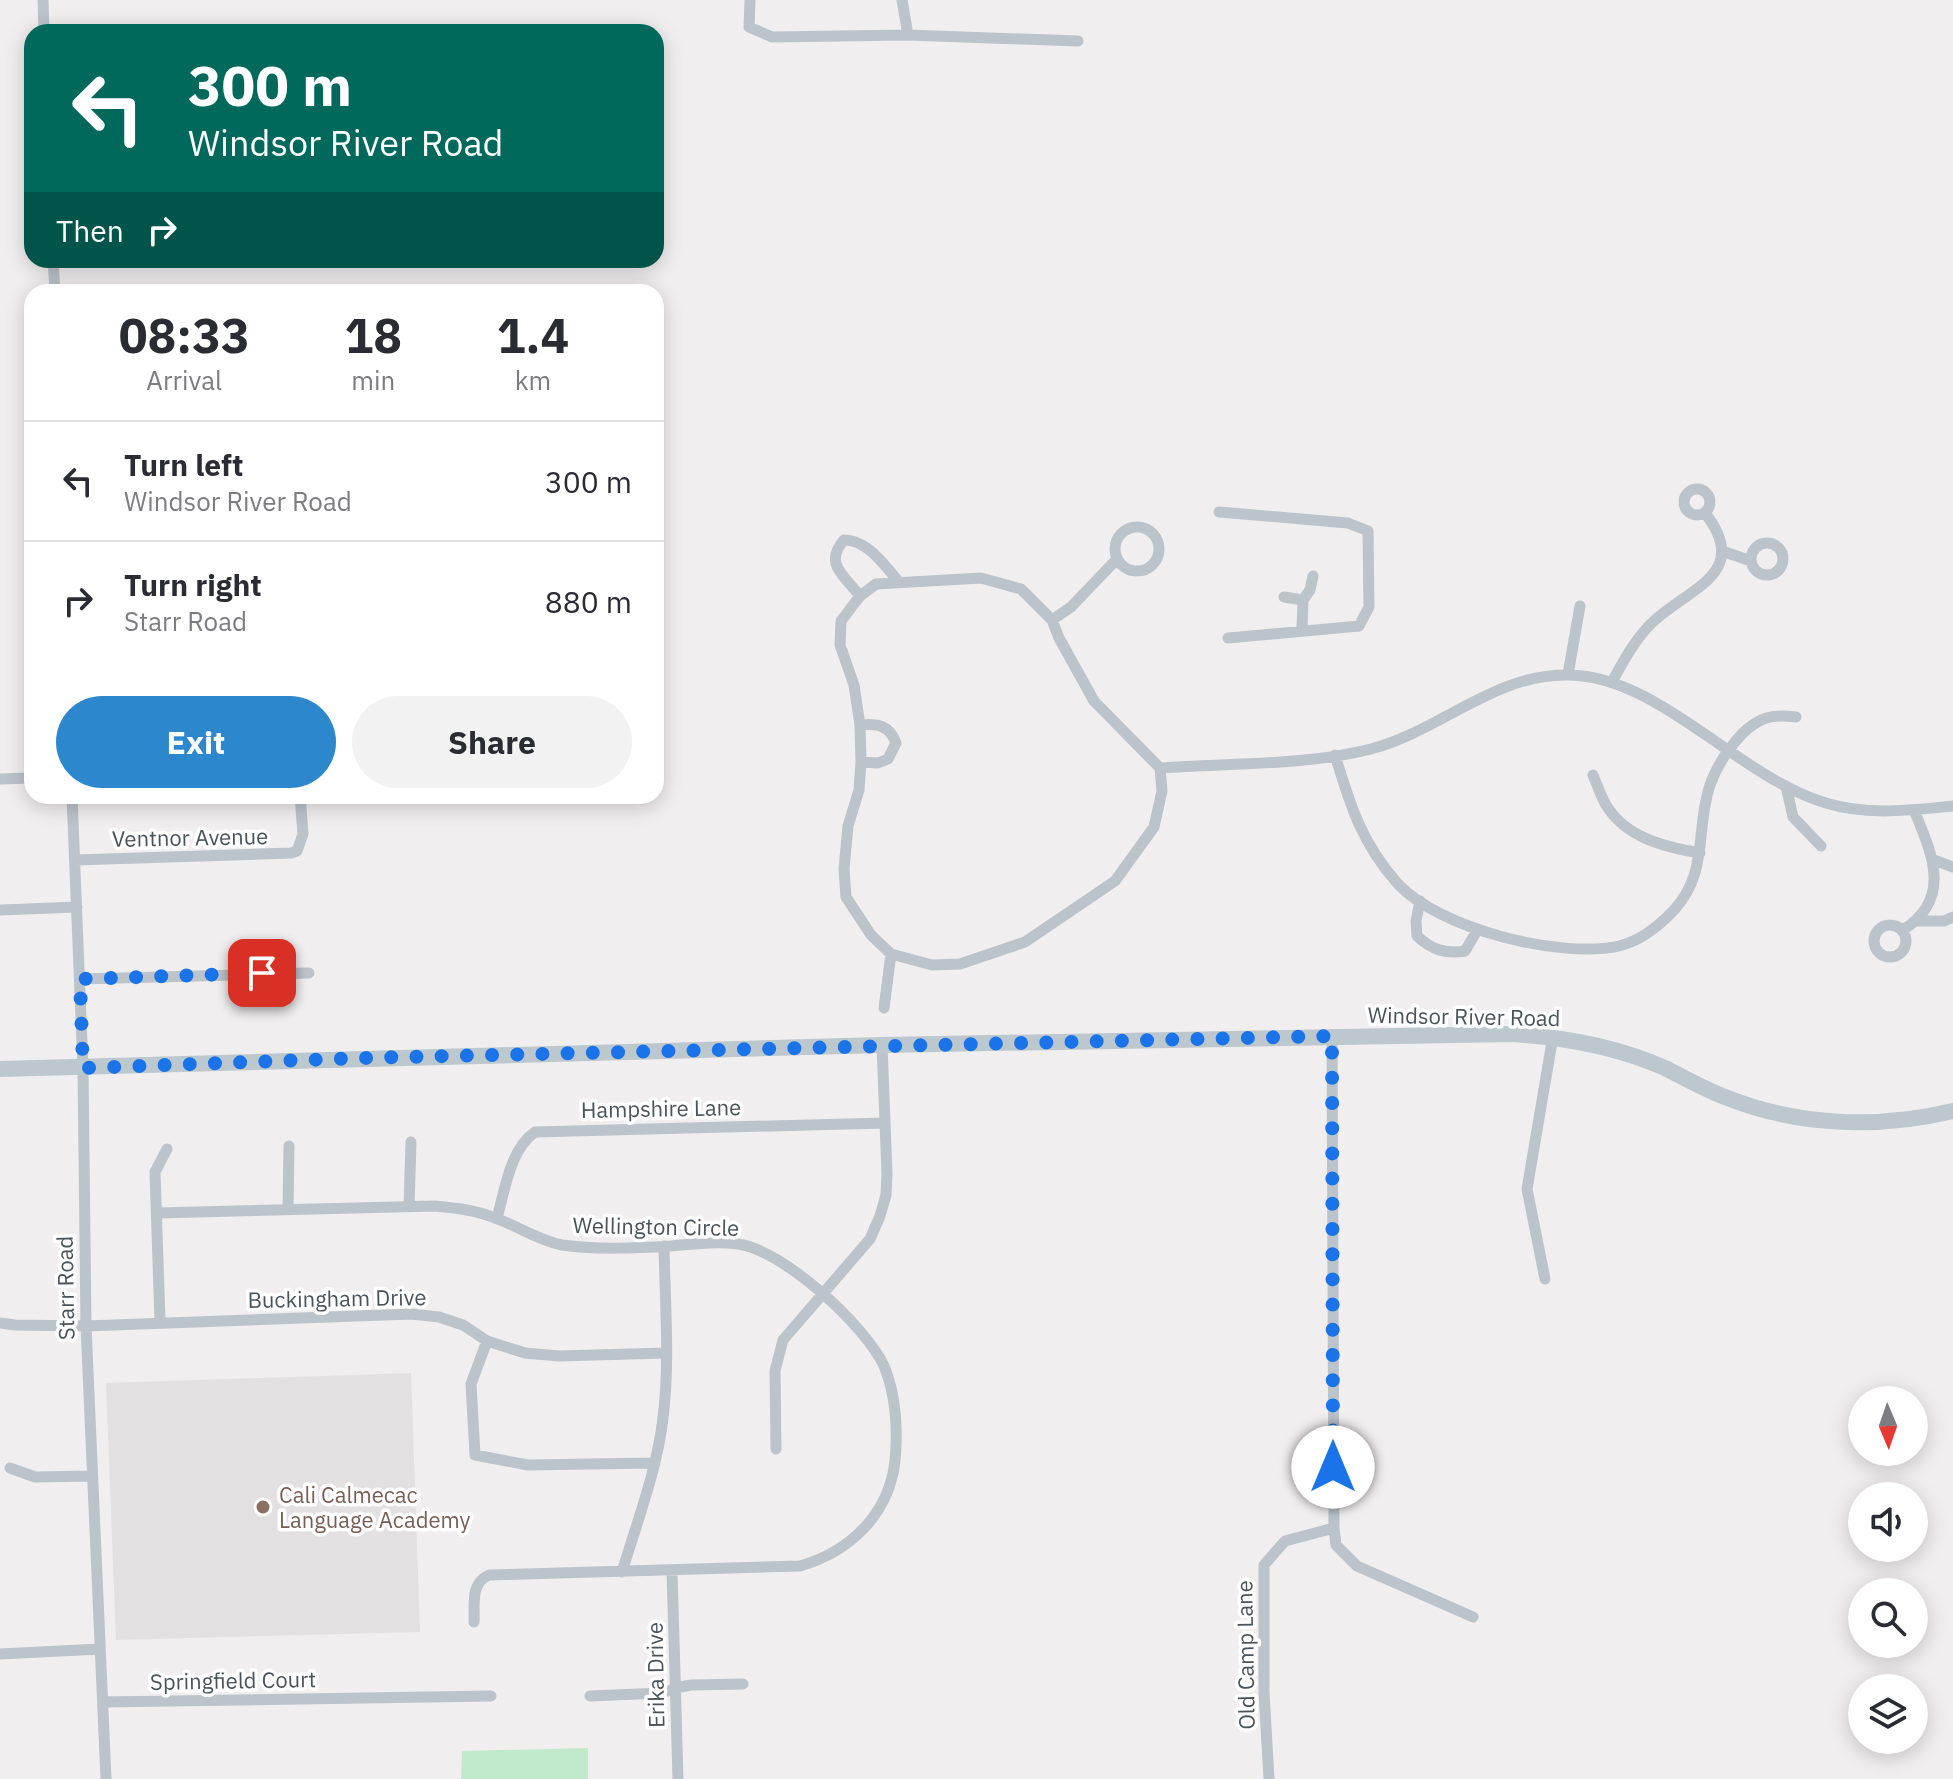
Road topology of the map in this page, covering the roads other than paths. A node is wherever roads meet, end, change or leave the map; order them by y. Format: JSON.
{"nodes":[{"id":1,"x":43,"y":0,"type":"edge"},
{"id":2,"x":750,"y":0,"type":"edge"},
{"id":3,"x":902,"y":0,"type":"edge"},
{"id":4,"x":44,"y":24,"type":"edge"},
{"id":5,"x":908,"y":35,"type":"junction"},
{"id":6,"x":1078,"y":41,"type":"dead end"},
{"id":7,"x":1219,"y":512,"type":"dead end"},
{"id":8,"x":1705,"y":513,"type":"dead end"},
{"id":9,"x":1722,"y":551,"type":"junction"},
{"id":10,"x":1117,"y":559,"type":"junction"},
{"id":11,"x":1751,"y":561,"type":"dead end"},
{"id":12,"x":1313,"y":576,"type":"dead end"},
{"id":13,"x":898,"y":581,"type":"junction"},
{"id":14,"x":860,"y":596,"type":"junction"},
{"id":15,"x":1284,"y":597,"type":"dead end"},
{"id":16,"x":1303,"y":600,"type":"junction"},
{"id":17,"x":1580,"y":606,"type":"dead end"},
{"id":18,"x":1052,"y":620,"type":"junction"},
{"id":19,"x":1302,"y":629,"type":"junction"},
{"id":20,"x":1228,"y":638,"type":"dead end"},
{"id":21,"x":1568,"y":674,"type":"junction"},
{"id":22,"x":1612,"y":682,"type":"junction"},
{"id":23,"x":1796,"y":717,"type":"dead end"},
{"id":24,"x":860,"y":725,"type":"junction"},
{"id":25,"x":1727,"y":750,"type":"junction"},
{"id":26,"x":1335,"y":755,"type":"junction"},
{"id":27,"x":861,"y":762,"type":"junction"},
{"id":28,"x":1160,"y":768,"type":"junction"},
{"id":29,"x":1593,"y":775,"type":"dead end"},
{"id":30,"x":24,"y":778,"type":"edge"},
{"id":31,"x":0,"y":779,"type":"edge"},
{"id":32,"x":1786,"y":786,"type":"junction"},
{"id":33,"x":72,"y":804,"type":"edge"},
{"id":34,"x":301,"y":804,"type":"edge"},
{"id":35,"x":1953,"y":806,"type":"edge"},
{"id":36,"x":1914,"y":810,"type":"junction"},
{"id":37,"x":1821,"y":846,"type":"dead end"},
{"id":38,"x":1700,"y":853,"type":"junction"},
{"id":39,"x":75,"y":860,"type":"junction"},
{"id":40,"x":1934,"y":860,"type":"junction"},
{"id":41,"x":1953,"y":867,"type":"edge"},
{"id":42,"x":1420,"y":901,"type":"junction"},
{"id":43,"x":77,"y":907,"type":"junction"},
{"id":44,"x":0,"y":910,"type":"edge"},
{"id":45,"x":1953,"y":917,"type":"edge"},
{"id":46,"x":1917,"y":921,"type":"junction"},
{"id":47,"x":1478,"y":929,"type":"junction"},
{"id":48,"x":1903,"y":930,"type":"dead end"},
{"id":49,"x":891,"y":954,"type":"junction"},
{"id":50,"x":309,"y":973,"type":"dead end"},
{"id":51,"x":80,"y":979,"type":"junction"},
{"id":52,"x":884,"y":1008,"type":"dead end"},
{"id":53,"x":1332,"y":1036,"type":"junction"},
{"id":54,"x":1553,"y":1036,"type":"junction"},
{"id":55,"x":882,"y":1045,"type":"junction"},
{"id":56,"x":83,"y":1068,"type":"junction"},
{"id":57,"x":0,"y":1069,"type":"edge"},
{"id":58,"x":1953,"y":1111,"type":"edge"},
{"id":59,"x":885,"y":1123,"type":"junction"},
{"id":60,"x":411,"y":1142,"type":"dead end"},
{"id":61,"x":289,"y":1146,"type":"dead end"},
{"id":62,"x":167,"y":1149,"type":"dead end"},
{"id":63,"x":409,"y":1207,"type":"junction"},
{"id":64,"x":288,"y":1209,"type":"junction"},
{"id":65,"x":157,"y":1213,"type":"junction"},
{"id":66,"x":497,"y":1218,"type":"junction"},
{"id":67,"x":664,"y":1246,"type":"junction"},
{"id":68,"x":1545,"y":1279,"type":"dead end"},
{"id":69,"x":821,"y":1294,"type":"junction"},
{"id":70,"x":160,"y":1321,"type":"junction"},
{"id":71,"x":0,"y":1323,"type":"edge"},
{"id":72,"x":86,"y":1326,"type":"junction"},
{"id":73,"x":487,"y":1341,"type":"junction"},
{"id":74,"x":666,"y":1353,"type":"junction"},
{"id":75,"x":776,"y":1449,"type":"dead end"},
{"id":76,"x":654,"y":1463,"type":"junction"},
{"id":77,"x":10,"y":1468,"type":"dead end"},
{"id":78,"x":92,"y":1476,"type":"junction"},
{"id":79,"x":1334,"y":1528,"type":"junction"},
{"id":80,"x":672,"y":1571,"type":"junction"},
{"id":81,"x":622,"y":1572,"type":"junction"},
{"id":82,"x":1473,"y":1617,"type":"dead end"},
{"id":83,"x":474,"y":1622,"type":"dead end"},
{"id":84,"x":100,"y":1649,"type":"junction"},
{"id":85,"x":0,"y":1654,"type":"edge"},
{"id":86,"x":743,"y":1684,"type":"dead end"},
{"id":87,"x":675,"y":1688,"type":"junction"},
{"id":88,"x":491,"y":1696,"type":"dead end"},
{"id":89,"x":590,"y":1696,"type":"dead end"},
{"id":90,"x":103,"y":1702,"type":"junction"},
{"id":91,"x":106,"y":1779,"type":"edge"},
{"id":92,"x":678,"y":1779,"type":"edge"},
{"id":93,"x":1269,"y":1779,"type":"edge"}],
"edges":[{"from":1,"to":4,"type":"street"},
{"from":2,"to":5,"type":"street"},
{"from":3,"to":5,"type":"street"},
{"from":5,"to":6,"type":"street"},
{"from":7,"to":19,"type":"street"},
{"from":8,"to":9,"type":"street"},
{"from":9,"to":11,"type":"street"},
{"from":9,"to":22,"type":"street"},
{"from":10,"to":10,"type":"street"},
{"from":10,"to":18,"type":"street"},
{"from":12,"to":16,"type":"street"},
{"from":13,"to":14,"type":"street"},
{"from":13,"to":14,"type":"street"},
{"from":13,"to":18,"type":"street"},
{"from":14,"to":24,"type":"street"},
{"from":15,"to":16,"type":"street"},
{"from":16,"to":19,"type":"street"},
{"from":17,"to":21,"type":"street"},
{"from":18,"to":28,"type":"street"},
{"from":19,"to":20,"type":"street"},
{"from":21,"to":22,"type":"street"},
{"from":21,"to":26,"type":"street"},
{"from":22,"to":25,"type":"street"},
{"from":23,"to":25,"type":"street"},
{"from":24,"to":27,"type":"street"},
{"from":24,"to":27,"type":"street"},
{"from":25,"to":32,"type":"street"},
{"from":25,"to":38,"type":"street"},
{"from":26,"to":28,"type":"street"},
{"from":26,"to":42,"type":"street"},
{"from":27,"to":49,"type":"street"},
{"from":28,"to":49,"type":"street"},
{"from":29,"to":38,"type":"street"},
{"from":30,"to":31,"type":"street"},
{"from":32,"to":36,"type":"street"},
{"from":32,"to":37,"type":"street"},
{"from":33,"to":39,"type":"street","name":"Starr Road"},
{"from":34,"to":39,"type":"street","name":"Ventnor Avenue"},
{"from":35,"to":36,"type":"street"},
{"from":36,"to":40,"type":"street"},
{"from":38,"to":47,"type":"street"},
{"from":39,"to":43,"type":"street","name":"Starr Road"},
{"from":40,"to":41,"type":"street"},
{"from":40,"to":46,"type":"street"},
{"from":42,"to":47,"type":"street"},
{"from":42,"to":47,"type":"street"},
{"from":43,"to":44,"type":"street"},
{"from":43,"to":51,"type":"street","name":"Starr Road"},
{"from":45,"to":46,"type":"street"},
{"from":46,"to":48,"type":"street"},
{"from":49,"to":52,"type":"street"},
{"from":50,"to":51,"type":"street"},
{"from":51,"to":56,"type":"street","name":"Starr Road"},
{"from":53,"to":54,"type":"main road","name":"Windsor River Road"},
{"from":53,"to":55,"type":"main road","name":"Windsor River Road"},
{"from":53,"to":79,"type":"street"},
{"from":54,"to":58,"type":"main road","name":"Windsor River Road"},
{"from":54,"to":68,"type":"street"},
{"from":55,"to":56,"type":"main road","name":"Windsor River Road"},
{"from":55,"to":59,"type":"street"},
{"from":56,"to":57,"type":"main road","name":"Windsor River Road"},
{"from":56,"to":72,"type":"street","name":"Starr Road"},
{"from":59,"to":66,"type":"street","name":"Hampshire Lane"},
{"from":59,"to":69,"type":"street"},
{"from":60,"to":63,"type":"street"},
{"from":61,"to":64,"type":"street"},
{"from":62,"to":65,"type":"street"},
{"from":63,"to":64,"type":"street","name":"Wellington Circle"},
{"from":63,"to":66,"type":"street","name":"Wellington Circle"},
{"from":64,"to":65,"type":"street","name":"Wellington Circle"},
{"from":65,"to":70,"type":"street"},
{"from":66,"to":67,"type":"street","name":"Wellington Circle"},
{"from":67,"to":69,"type":"street","name":"Wellington Circle"},
{"from":67,"to":74,"type":"street"},
{"from":69,"to":75,"type":"street"},
{"from":69,"to":80,"type":"street","name":"Wellington Circle"},
{"from":70,"to":72,"type":"street","name":"Buckingham Drive"},
{"from":70,"to":73,"type":"street","name":"Buckingham Drive"},
{"from":71,"to":72,"type":"street","name":"Buckingham Drive"},
{"from":72,"to":78,"type":"street","name":"Starr Road"},
{"from":73,"to":74,"type":"street","name":"Buckingham Drive"},
{"from":73,"to":76,"type":"street"},
{"from":74,"to":76,"type":"street"},
{"from":76,"to":81,"type":"street"},
{"from":77,"to":78,"type":"street"},
{"from":78,"to":84,"type":"street","name":"Starr Road"},
{"from":79,"to":82,"type":"street"},
{"from":79,"to":93,"type":"street","name":"Old Camp Lane"},
{"from":80,"to":81,"type":"street","name":"Wellington Circle"},
{"from":80,"to":87,"type":"street","name":"Erika Drive"},
{"from":81,"to":83,"type":"street","name":"Wellington Circle"},
{"from":84,"to":85,"type":"street"},
{"from":84,"to":90,"type":"street","name":"Starr Road"},
{"from":86,"to":87,"type":"street"},
{"from":87,"to":89,"type":"street"},
{"from":87,"to":92,"type":"street","name":"Erika Drive"},
{"from":88,"to":90,"type":"street","name":"Springfield Court"},
{"from":90,"to":91,"type":"street","name":"Starr Road"}]}
